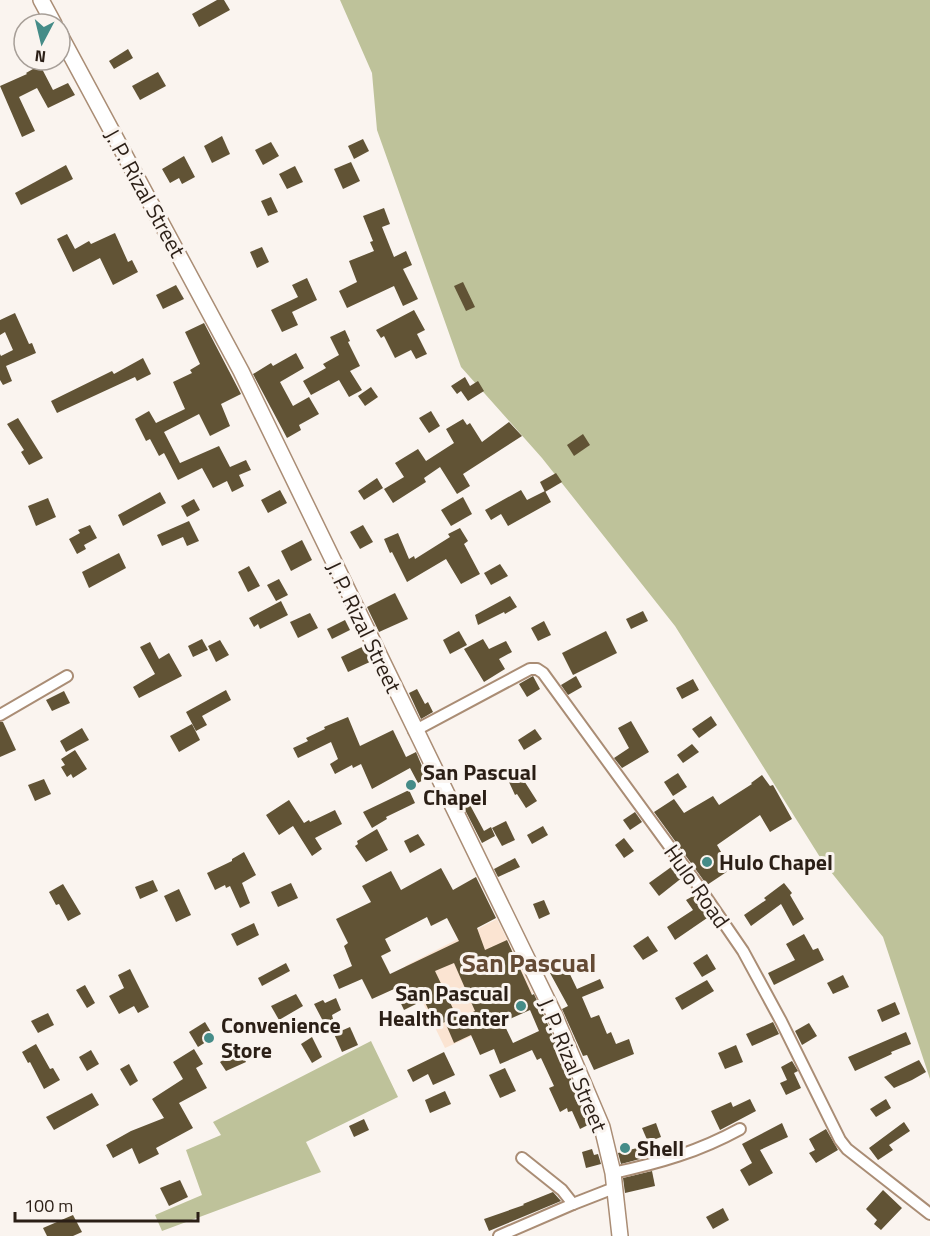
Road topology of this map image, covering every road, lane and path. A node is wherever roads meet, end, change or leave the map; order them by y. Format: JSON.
{"nodes":[{"id":1,"x":72,"y":57,"type":"edge"},
{"id":2,"x":67,"y":676,"type":"dead end"},
{"id":3,"x":0,"y":715,"type":"edge"},
{"id":4,"x":414,"y":731,"type":"junction"},
{"id":5,"x":740,"y":1129,"type":"dead end"},
{"id":6,"x":522,"y":1158,"type":"dead end"},
{"id":7,"x":612,"y":1173,"type":"junction"},
{"id":8,"x":614,"y":1188,"type":"junction"},
{"id":9,"x":573,"y":1204,"type":"junction"},
{"id":10,"x":930,"y":1214,"type":"edge"},
{"id":11,"x":500,"y":1236,"type":"edge"},
{"id":12,"x":620,"y":1236,"type":"edge"}],
"edges":[{"from":1,"to":4,"type":"main road","name":"J. P. Rizal Street"},
{"from":2,"to":3,"type":"street"},
{"from":4,"to":7,"type":"main road","name":"J. P. Rizal Street"},
{"from":4,"to":10,"type":"street","name":"Hulo Road"},
{"from":5,"to":7,"type":"street"},
{"from":6,"to":9,"type":"street"},
{"from":7,"to":8,"type":"main road","name":"J. P. Rizal Street"},
{"from":8,"to":9,"type":"street"},
{"from":8,"to":12,"type":"main road","name":"J. P. Rizal Street"},
{"from":9,"to":11,"type":"street"}]}
